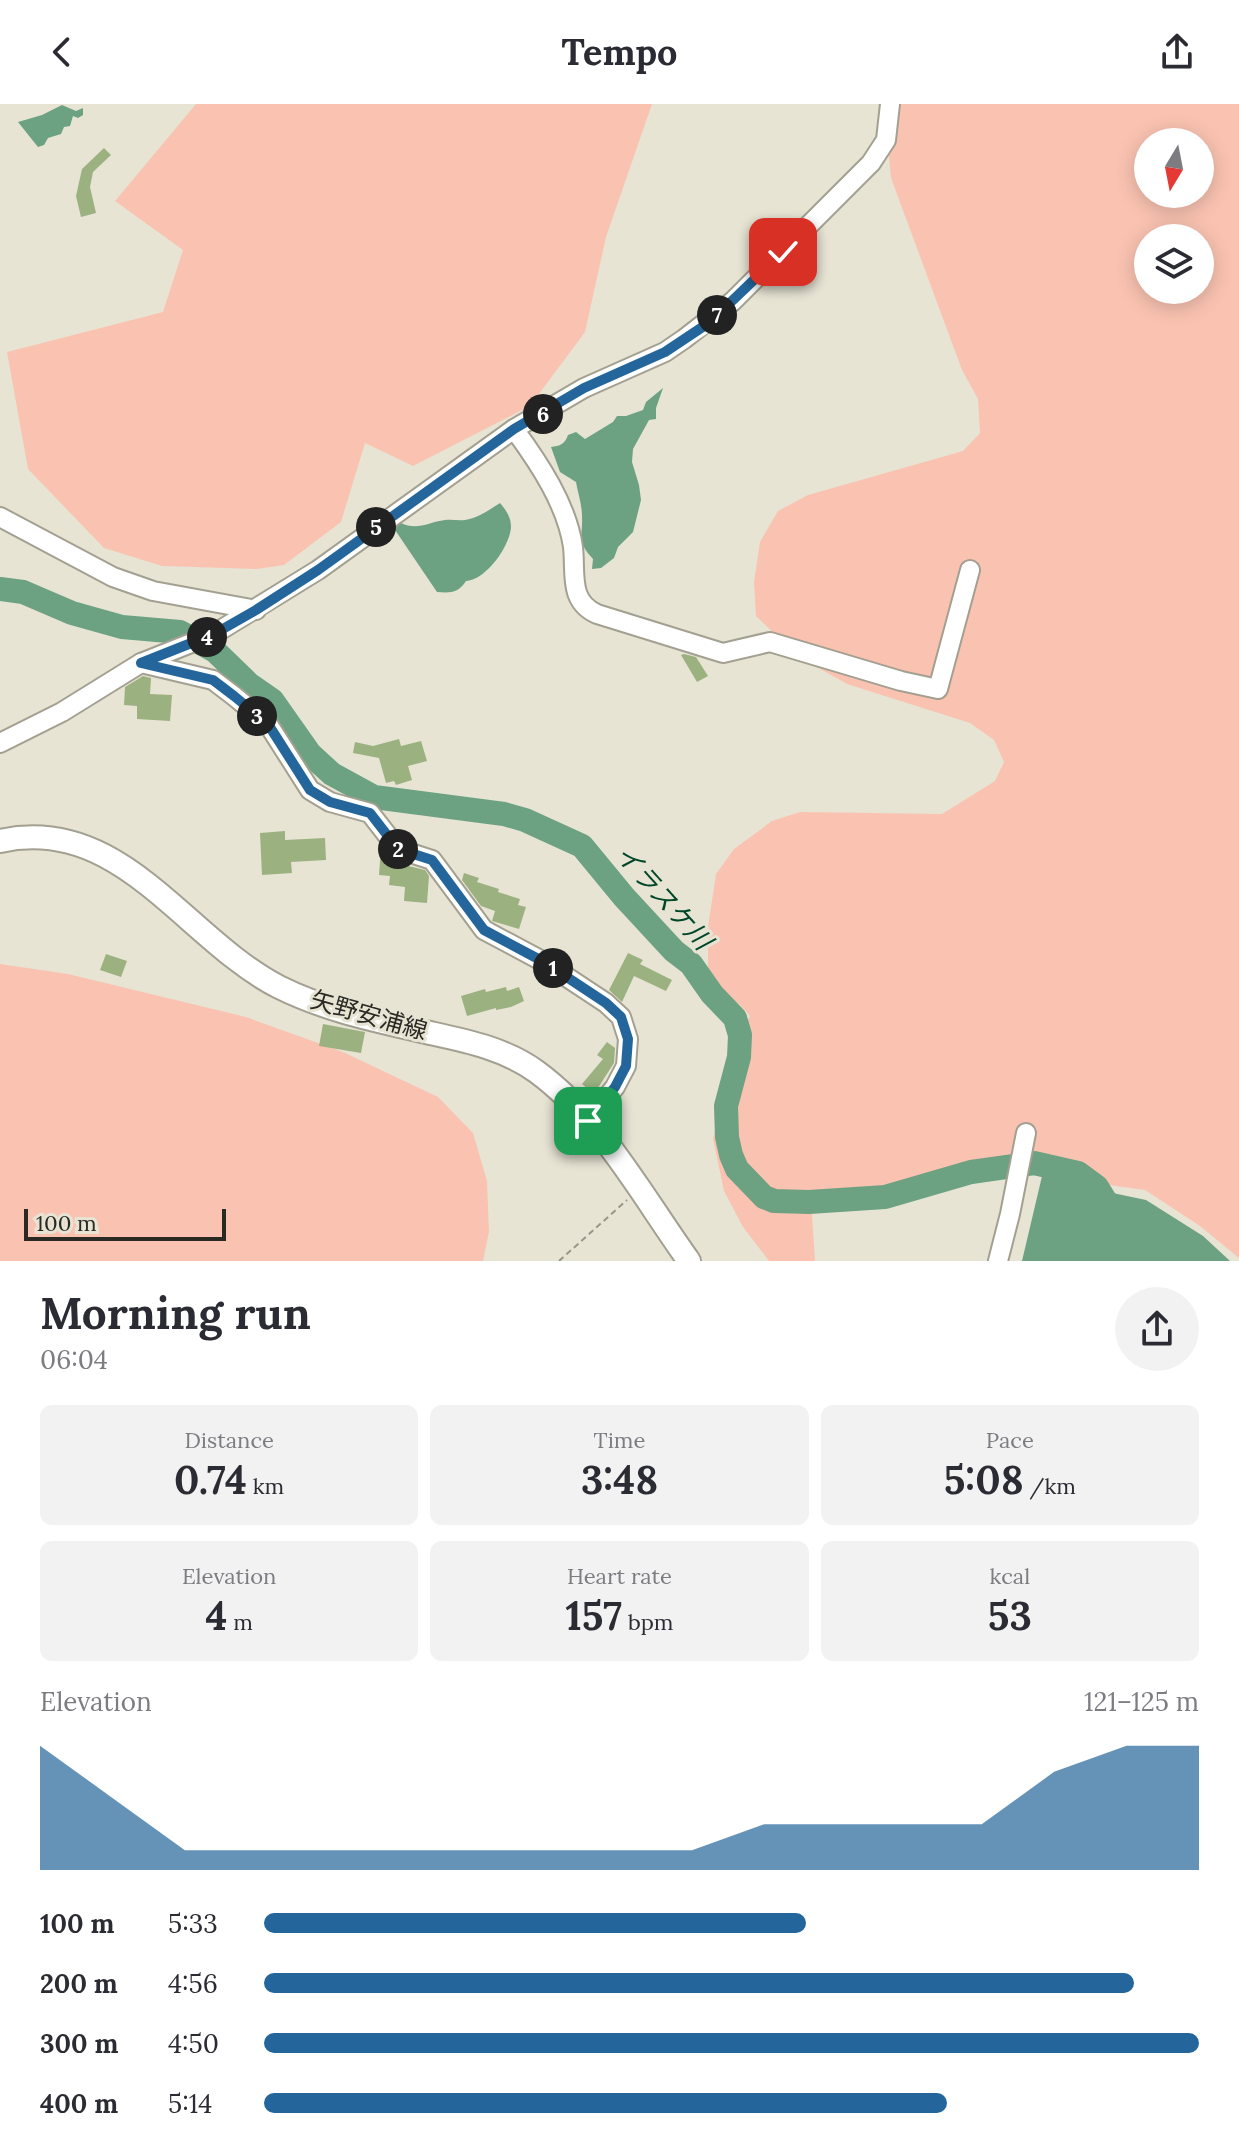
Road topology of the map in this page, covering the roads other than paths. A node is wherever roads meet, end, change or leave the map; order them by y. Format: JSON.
{"nodes":[{"id":1,"x":890,"y":104,"type":"edge"},
{"id":2,"x":514,"y":429,"type":"junction"},
{"id":3,"x":0,"y":517,"type":"edge"},
{"id":4,"x":970,"y":570,"type":"dead end"},
{"id":5,"x":256,"y":610,"type":"junction"},
{"id":6,"x":141,"y":663,"type":"junction"},
{"id":7,"x":0,"y":743,"type":"edge"},
{"id":8,"x":0,"y":841,"type":"edge"},
{"id":9,"x":588,"y":1121,"type":"junction"},
{"id":10,"x":1026,"y":1133,"type":"dead end"},
{"id":11,"x":689,"y":1261,"type":"edge"},
{"id":12,"x":998,"y":1261,"type":"edge"}],
"edges":[{"from":1,"to":2,"type":"street"},
{"from":2,"to":4,"type":"street"},
{"from":2,"to":5,"type":"street"},
{"from":3,"to":5,"type":"street"},
{"from":5,"to":6,"type":"street"},
{"from":6,"to":7,"type":"street"},
{"from":6,"to":9,"type":"street"},
{"from":8,"to":9,"type":"main road","name":"矢野安浦線"},
{"from":9,"to":11,"type":"main road","name":"矢野安浦線"},
{"from":10,"to":12,"type":"street"}]}
